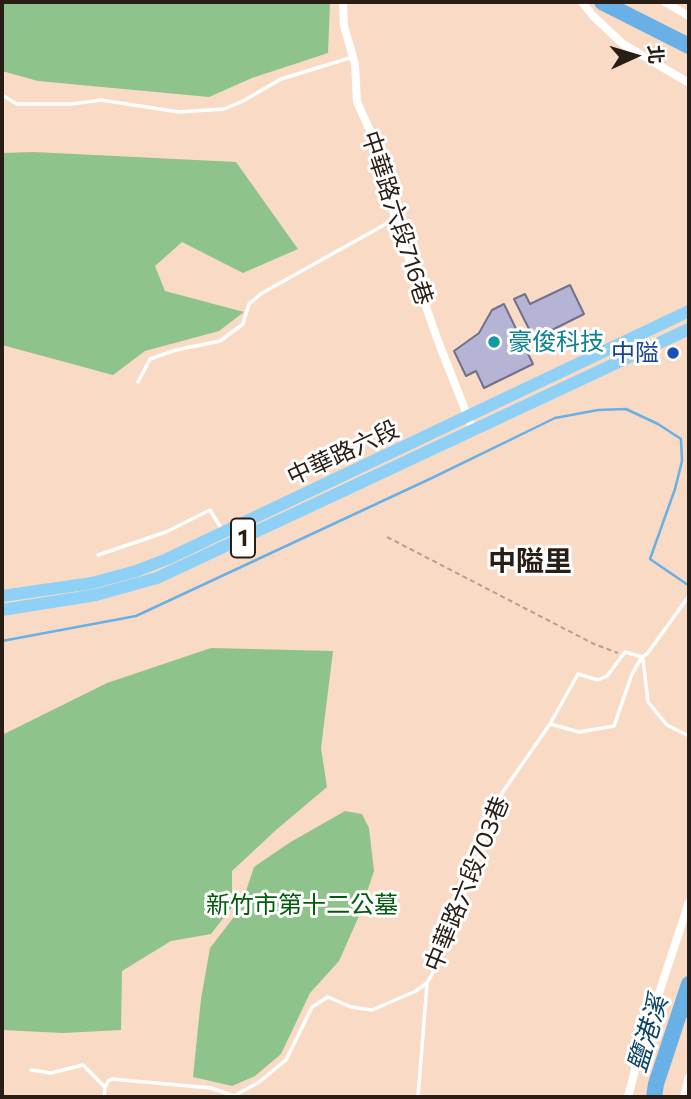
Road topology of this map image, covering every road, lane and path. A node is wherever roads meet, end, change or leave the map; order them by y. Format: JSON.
{"nodes":[{"id":1,"x":343,"y":2,"type":"edge"},
{"id":2,"x":582,"y":2,"type":"edge"},
{"id":3,"x":665,"y":2,"type":"edge"},
{"id":4,"x":689,"y":16,"type":"edge"},
{"id":5,"x":353,"y":57,"type":"junction"},
{"id":6,"x":689,"y":83,"type":"edge"},
{"id":7,"x":2,"y":95,"type":"edge"},
{"id":8,"x":395,"y":219,"type":"junction"},
{"id":9,"x":687,"y":316,"type":"edge"},
{"id":10,"x":689,"y":329,"type":"edge"},
{"id":11,"x":138,"y":382,"type":"dead end"},
{"id":12,"x":468,"y":417,"type":"junction"},
{"id":13,"x":473,"y":430,"type":"junction"},
{"id":14,"x":225,"y":532,"type":"junction"},
{"id":15,"x":387,"y":537,"type":"dead end"},
{"id":16,"x":98,"y":555,"type":"dead end"},
{"id":17,"x":2,"y":596,"type":"edge"},
{"id":18,"x":689,"y":596,"type":"edge"},
{"id":19,"x":2,"y":610,"type":"edge"},
{"id":20,"x":623,"y":654,"type":"junction"},
{"id":21,"x":642,"y":657,"type":"junction"},
{"id":22,"x":550,"y":724,"type":"junction"},
{"id":23,"x":689,"y":736,"type":"edge"},
{"id":24,"x":689,"y":902,"type":"edge"},
{"id":25,"x":427,"y":983,"type":"junction"},
{"id":26,"x":31,"y":1070,"type":"dead end"},
{"id":27,"x":689,"y":1077,"type":"edge"},
{"id":28,"x":105,"y":1088,"type":"junction"},
{"id":29,"x":104,"y":1097,"type":"edge"},
{"id":30,"x":418,"y":1097,"type":"edge"},
{"id":31,"x":628,"y":1097,"type":"edge"},
{"id":32,"x":684,"y":1097,"type":"edge"}],
"edges":[{"from":1,"to":5,"type":"street","name":"中華路六段716巷"},
{"from":2,"to":6,"type":"street"},
{"from":3,"to":4,"type":"street"},
{"from":5,"to":7,"type":"lane"},
{"from":5,"to":8,"type":"street","name":"中華路六段716巷"},
{"from":8,"to":11,"type":"lane"},
{"from":8,"to":12,"type":"street","name":"中華路六段716巷"},
{"from":9,"to":12,"type":"main road","name":"中華路六段","number":"1"},
{"from":10,"to":13,"type":"main road","name":"中華路六段","number":"1"},
{"from":12,"to":13,"type":"street","name":"中華路六段716巷"},
{"from":12,"to":14,"type":"main road","name":"中華路六段","number":"1"},
{"from":13,"to":19,"type":"main road","name":"中華路六段","number":"1"},
{"from":14,"to":16,"type":"lane"},
{"from":14,"to":17,"type":"main road","name":"中華路六段","number":"1"},
{"from":15,"to":20,"type":"path"},
{"from":18,"to":21,"type":"lane"},
{"from":20,"to":21,"type":"lane"},
{"from":20,"to":22,"type":"lane","name":"中華路六段703巷"},
{"from":21,"to":22,"type":"lane"},
{"from":21,"to":23,"type":"lane"},
{"from":22,"to":25,"type":"lane","name":"中華路六段703巷"},
{"from":24,"to":31,"type":"street"},
{"from":25,"to":28,"type":"lane"},
{"from":25,"to":30,"type":"lane"},
{"from":26,"to":28,"type":"lane"},
{"from":27,"to":32,"type":"street"},
{"from":28,"to":29,"type":"lane"}]}
